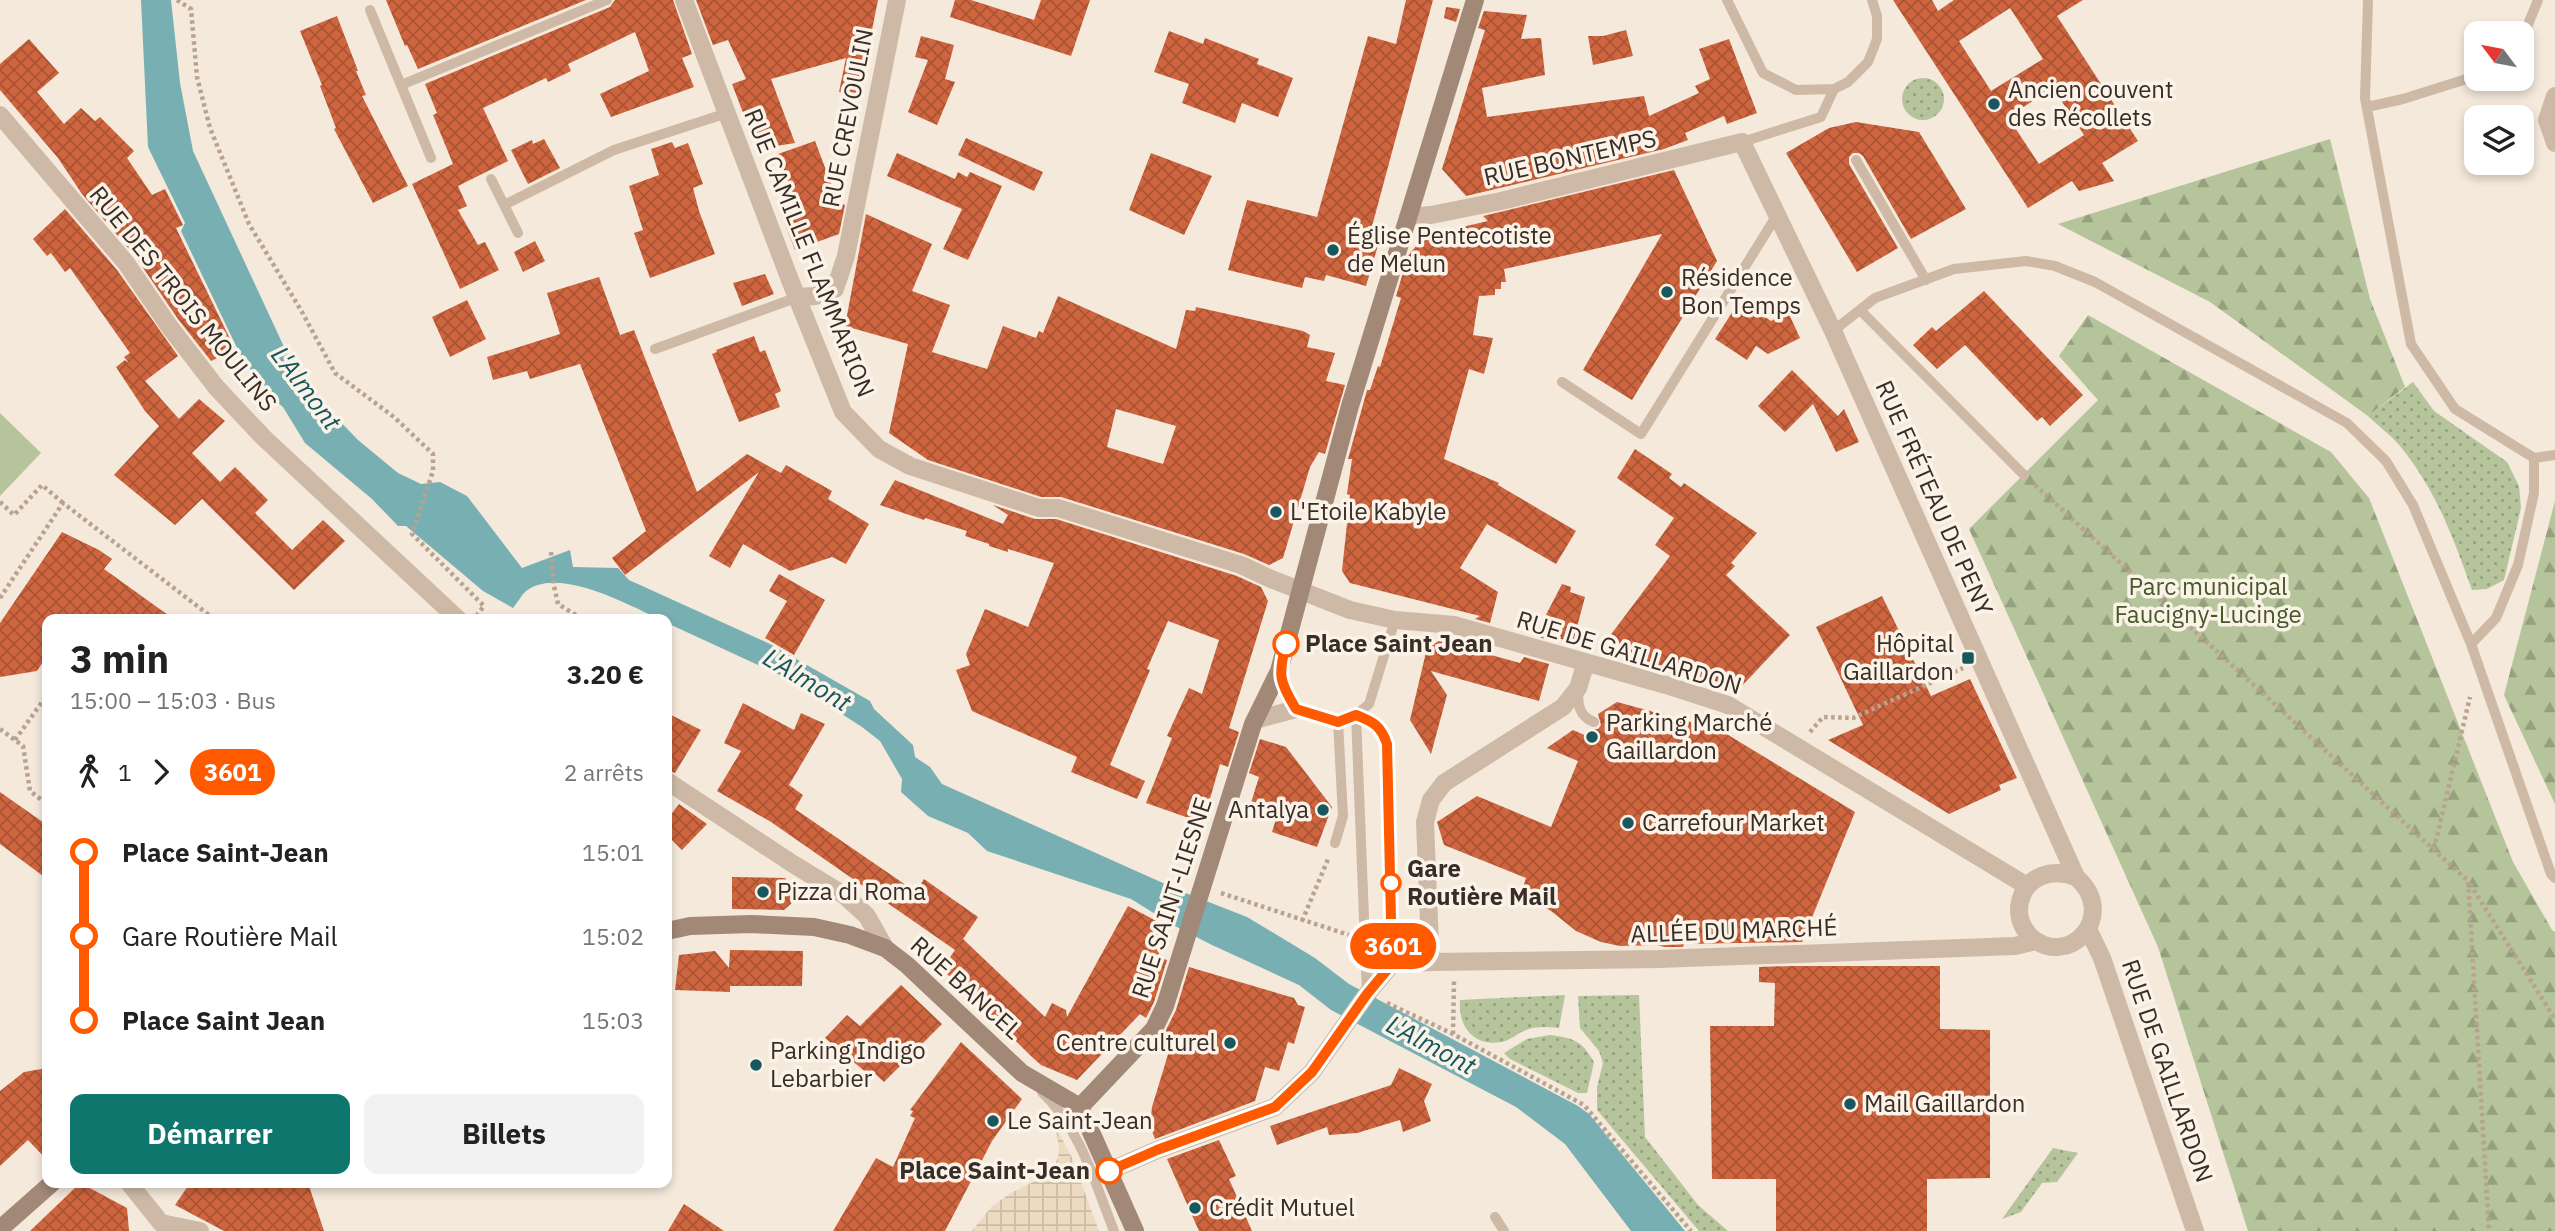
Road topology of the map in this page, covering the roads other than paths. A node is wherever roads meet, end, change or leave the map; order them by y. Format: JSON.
{"nodes":[{"id":1,"x":607,"y":0,"type":"edge"},
{"id":2,"x":684,"y":0,"type":"edge"},
{"id":3,"x":897,"y":0,"type":"edge"},
{"id":4,"x":1475,"y":0,"type":"edge"},
{"id":5,"x":1727,"y":0,"type":"edge"},
{"id":6,"x":1872,"y":0,"type":"edge"},
{"id":7,"x":2368,"y":0,"type":"edge"},
{"id":8,"x":2538,"y":0,"type":"edge"},
{"id":9,"x":370,"y":10,"type":"dead end"},
{"id":10,"x":2529,"y":21,"type":"edge"},
{"id":11,"x":2464,"y":80,"type":"edge"},
{"id":12,"x":401,"y":85,"type":"junction"},
{"id":13,"x":1834,"y":89,"type":"junction"},
{"id":14,"x":2555,"y":96,"type":"edge"},
{"id":15,"x":2367,"y":107,"type":"junction"},
{"id":16,"x":727,"y":113,"type":"junction"},
{"id":17,"x":0,"y":115,"type":"edge"},
{"id":18,"x":1742,"y":142,"type":"junction"},
{"id":19,"x":2555,"y":143,"type":"edge"},
{"id":20,"x":431,"y":158,"type":"dead end"},
{"id":21,"x":1856,"y":160,"type":"dead end"},
{"id":22,"x":491,"y":179,"type":"dead end"},
{"id":23,"x":504,"y":205,"type":"junction"},
{"id":24,"x":1777,"y":215,"type":"junction"},
{"id":25,"x":1408,"y":217,"type":"junction"},
{"id":26,"x":518,"y":233,"type":"dead end"},
{"id":27,"x":1926,"y":280,"type":"junction"},
{"id":28,"x":798,"y":296,"type":"junction"},
{"id":29,"x":1860,"y":310,"type":"junction"},
{"id":30,"x":1833,"y":331,"type":"junction"},
{"id":31,"x":654,"y":349,"type":"dead end"},
{"id":32,"x":1562,"y":382,"type":"dead end"},
{"id":33,"x":2555,"y":455,"type":"edge"},
{"id":34,"x":2534,"y":458,"type":"junction"},
{"id":35,"x":2024,"y":474,"type":"road end"},
{"id":36,"x":1301,"y":591,"type":"junction"},
{"id":37,"x":453,"y":614,"type":"edge"},
{"id":38,"x":1395,"y":620,"type":"junction"},
{"id":39,"x":2472,"y":644,"type":"junction"},
{"id":40,"x":1586,"y":662,"type":"junction"},
{"id":41,"x":1279,"y":671,"type":"junction"},
{"id":42,"x":1578,"y":688,"type":"junction"},
{"id":43,"x":1296,"y":709,"type":"junction"},
{"id":44,"x":1356,"y":715,"type":"junction"},
{"id":45,"x":1255,"y":720,"type":"junction"},
{"id":46,"x":1338,"y":722,"type":"junction"},
{"id":47,"x":1594,"y":722,"type":"dead end"},
{"id":48,"x":672,"y":784,"type":"edge"},
{"id":49,"x":1335,"y":844,"type":"road end"},
{"id":50,"x":2076,"y":877,"type":"junction"},
{"id":51,"x":2555,"y":878,"type":"edge"},
{"id":52,"x":2027,"y":886,"type":"junction"},
{"id":53,"x":672,"y":929,"type":"edge"},
{"id":54,"x":2088,"y":929,"type":"junction"},
{"id":55,"x":2036,"y":942,"type":"junction"},
{"id":56,"x":885,"y":947,"type":"junction"},
{"id":57,"x":1432,"y":962,"type":"junction"},
{"id":58,"x":1392,"y":964,"type":"junction"},
{"id":59,"x":1367,"y":994,"type":"junction"},
{"id":60,"x":1022,"y":1073,"type":"junction"},
{"id":61,"x":1080,"y":1107,"type":"junction"},
{"id":62,"x":1109,"y":1171,"type":"junction"},
{"id":63,"x":46,"y":1188,"type":"edge"},
{"id":64,"x":133,"y":1188,"type":"edge"},
{"id":65,"x":1495,"y":1217,"type":"dead end"},
{"id":66,"x":160,"y":1227,"type":"edge"},
{"id":67,"x":0,"y":1229,"type":"edge"},
{"id":68,"x":200,"y":1231,"type":"edge"},
{"id":69,"x":1114,"y":1231,"type":"edge"},
{"id":70,"x":1135,"y":1231,"type":"edge"},
{"id":71,"x":1504,"y":1231,"type":"edge"},
{"id":72,"x":2195,"y":1231,"type":"edge"}],
"edges":[{"from":1,"to":12,"type":"lane"},
{"from":2,"to":16,"type":"street","name":"RUE CAMILLE FLAMMARION"},
{"from":3,"to":28,"type":"street","name":"RUE CREVOULIN"},
{"from":4,"to":25,"type":"main road","name":"RUE SAINT-LIESNE"},
{"from":5,"to":13,"type":"lane"},
{"from":6,"to":13,"type":"lane"},
{"from":7,"to":15,"type":"lane"},
{"from":8,"to":10,"type":"lane"},
{"from":9,"to":12,"type":"lane"},
{"from":11,"to":15,"type":"lane"},
{"from":12,"to":20,"type":"lane"},
{"from":13,"to":18,"type":"lane"},
{"from":14,"to":19,"type":"street"},
{"from":15,"to":34,"type":"lane"},
{"from":16,"to":23,"type":"lane"},
{"from":16,"to":28,"type":"street","name":"RUE CAMILLE FLAMMARION"},
{"from":17,"to":37,"type":"street","name":"RUE DES TROIS MOULINS"},
{"from":18,"to":24,"type":"street","name":"RUE FRÉTEAU DE PENY"},
{"from":18,"to":25,"type":"street","name":"RUE BONTEMPS"},
{"from":21,"to":27,"type":"lane"},
{"from":22,"to":23,"type":"lane"},
{"from":23,"to":26,"type":"lane"},
{"from":24,"to":30,"type":"street","name":"RUE FRÉTEAU DE PENY"},
{"from":24,"to":32,"type":"lane"},
{"from":25,"to":36,"type":"main road","name":"RUE SAINT-LIESNE"},
{"from":27,"to":29,"type":"lane"},
{"from":27,"to":39,"type":"lane"},
{"from":28,"to":31,"type":"lane"},
{"from":28,"to":36,"type":"street","name":"RUE CAMILLE FLAMMARION"},
{"from":29,"to":30,"type":"lane"},
{"from":29,"to":35,"type":"lane"},
{"from":30,"to":50,"type":"street","name":"RUE FRÉTEAU DE PENY"},
{"from":33,"to":34,"type":"lane"},
{"from":34,"to":39,"type":"lane"},
{"from":36,"to":38,"type":"street","name":"RUE DE GAILLARDON"},
{"from":36,"to":41,"type":"main road","name":"RUE SAINT-LIESNE"},
{"from":38,"to":40,"type":"street","name":"RUE DE GAILLARDON"},
{"from":38,"to":44,"type":"lane"},
{"from":39,"to":51,"type":"lane"},
{"from":40,"to":42,"type":"street"},
{"from":40,"to":52,"type":"street","name":"RUE DE GAILLARDON"},
{"from":41,"to":43,"type":"lane"},
{"from":41,"to":45,"type":"main road","name":"RUE SAINT-LIESNE"},
{"from":42,"to":47,"type":"lane"},
{"from":42,"to":57,"type":"street"},
{"from":43,"to":45,"type":"street"},
{"from":43,"to":46,"type":"lane"},
{"from":44,"to":46,"type":"lane"},
{"from":44,"to":58,"type":"lane"},
{"from":44,"to":59,"type":"lane"},
{"from":45,"to":61,"type":"main road","name":"RUE SAINT-LIESNE"},
{"from":46,"to":49,"type":"lane"},
{"from":48,"to":56,"type":"street"},
{"from":50,"to":52,"type":"street"},
{"from":50,"to":54,"type":"street"},
{"from":52,"to":55,"type":"street"},
{"from":53,"to":56,"type":"main road","name":"RUE BANCEL"},
{"from":54,"to":55,"type":"street"},
{"from":54,"to":72,"type":"street","name":"RUE DE GAILLARDON"},
{"from":55,"to":57,"type":"street","name":"ALLÉE DU MARCHÉ"},
{"from":56,"to":60,"type":"main road","name":"RUE BANCEL"},
{"from":57,"to":58,"type":"street","name":"ALLÉE DU MARCHÉ"},
{"from":58,"to":59,"type":"street"},
{"from":59,"to":62,"type":"street"},
{"from":60,"to":61,"type":"main road"},
{"from":60,"to":69,"type":"lane"},
{"from":61,"to":62,"type":"main road"},
{"from":62,"to":70,"type":"main road"},
{"from":63,"to":67,"type":"main road"},
{"from":64,"to":66,"type":"street"},
{"from":65,"to":71,"type":"lane"},
{"from":66,"to":68,"type":"street"}]}
